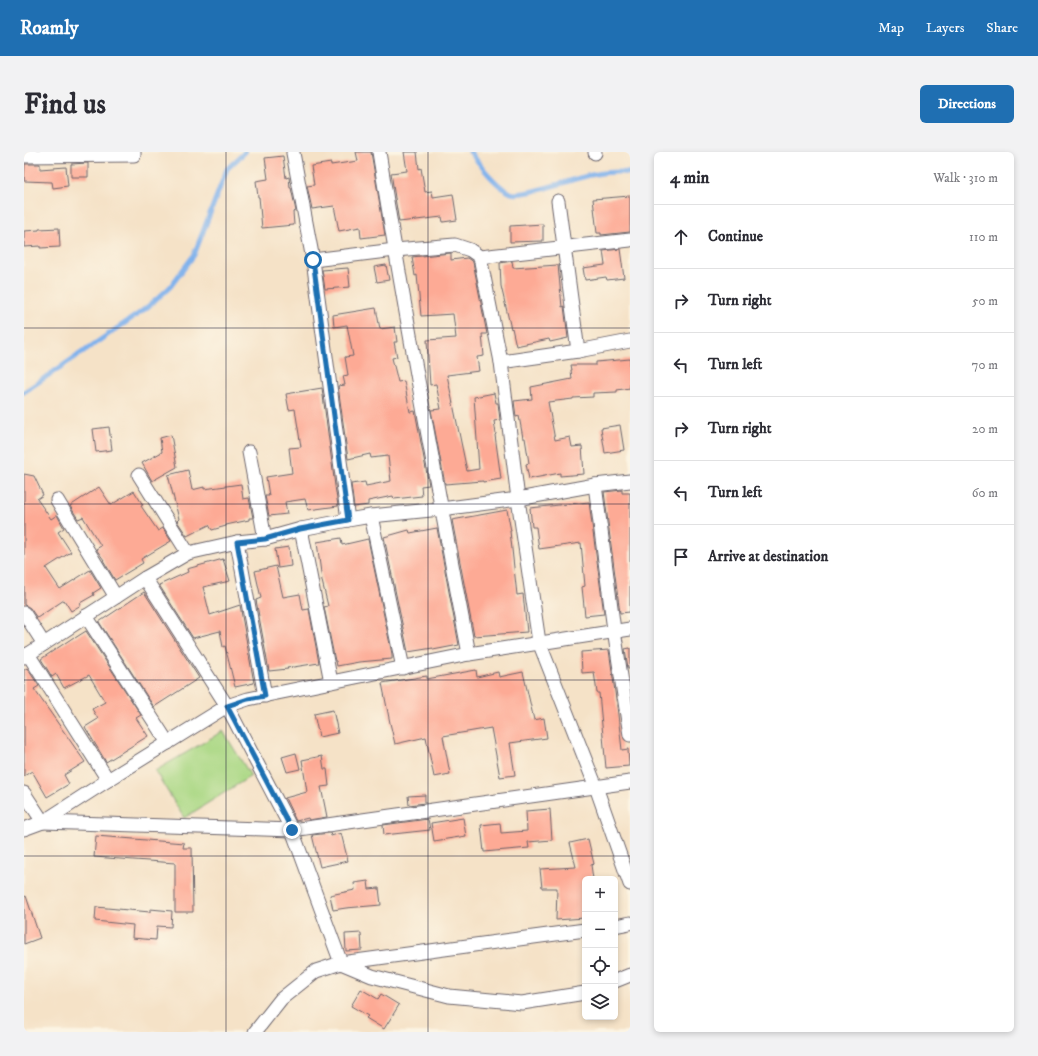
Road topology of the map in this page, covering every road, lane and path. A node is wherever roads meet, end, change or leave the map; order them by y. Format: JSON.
{"nodes":[{"id":1,"x":134,"y":152,"type":"edge"},
{"id":2,"x":379,"y":152,"type":"edge"},
{"id":3,"x":293,"y":153,"type":"dead end"},
{"id":4,"x":24,"y":156,"type":"edge"},
{"id":5,"x":558,"y":201,"type":"dead end"},
{"id":6,"x":630,"y":240,"type":"edge"},
{"id":7,"x":564,"y":248,"type":"junction"},
{"id":8,"x":395,"y":250,"type":"junction"},
{"id":9,"x":480,"y":257,"type":"junction"},
{"id":10,"x":313,"y":260,"type":"junction"},
{"id":11,"x":630,"y":341,"type":"edge"},
{"id":12,"x":578,"y":351,"type":"junction"},
{"id":13,"x":501,"y":362,"type":"junction"},
{"id":14,"x":249,"y":452,"type":"dead end"},
{"id":15,"x":139,"y":475,"type":"dead end"},
{"id":16,"x":630,"y":481,"type":"edge"},
{"id":17,"x":595,"y":485,"type":"junction"},
{"id":18,"x":518,"y":499,"type":"junction"},
{"id":19,"x":57,"y":500,"type":"dead end"},
{"id":20,"x":441,"y":509,"type":"junction"},
{"id":21,"x":371,"y":516,"type":"junction"},
{"id":22,"x":348,"y":520,"type":"junction"},
{"id":23,"x":300,"y":529,"type":"junction"},
{"id":24,"x":265,"y":539,"type":"junction"},
{"id":25,"x":237,"y":542,"type":"junction"},
{"id":26,"x":188,"y":553,"type":"junction"},
{"id":27,"x":145,"y":578,"type":"junction"},
{"id":28,"x":116,"y":597,"type":"junction"},
{"id":29,"x":24,"y":612,"type":"edge"},
{"id":30,"x":86,"y":616,"type":"junction"},
{"id":31,"x":630,"y":629,"type":"edge"},
{"id":32,"x":614,"y":630,"type":"junction"},
{"id":33,"x":539,"y":642,"type":"junction"},
{"id":34,"x":44,"y":644,"type":"junction"},
{"id":35,"x":469,"y":654,"type":"junction"},
{"id":36,"x":26,"y":656,"type":"edge"},
{"id":37,"x":403,"y":668,"type":"junction"},
{"id":38,"x":331,"y":682,"type":"junction"},
{"id":39,"x":265,"y":696,"type":"junction"},
{"id":40,"x":227,"y":706,"type":"junction"},
{"id":41,"x":630,"y":735,"type":"edge"},
{"id":42,"x":168,"y":743,"type":"junction"},
{"id":43,"x":108,"y":780,"type":"junction"},
{"id":44,"x":630,"y":782,"type":"edge"},
{"id":45,"x":596,"y":787,"type":"junction"},
{"id":46,"x":24,"y":793,"type":"edge"},
{"id":47,"x":43,"y":822,"type":"junction"},
{"id":48,"x":24,"y":829,"type":"edge"},
{"id":49,"x":292,"y":830,"type":"junction"},
{"id":50,"x":627,"y":865,"type":"edge"},
{"id":51,"x":630,"y":884,"type":"edge"},
{"id":52,"x":630,"y":924,"type":"edge"},
{"id":53,"x":618,"y":926,"type":"edge"},
{"id":54,"x":582,"y":930,"type":"edge"},
{"id":55,"x":341,"y":963,"type":"junction"},
{"id":56,"x":630,"y":975,"type":"edge"},
{"id":57,"x":618,"y":980,"type":"edge"},
{"id":58,"x":582,"y":993,"type":"edge"},
{"id":59,"x":255,"y":1032,"type":"edge"}],
"edges":[{"from":1,"to":4,"type":"street"},
{"from":2,"to":8,"type":"street"},
{"from":3,"to":10,"type":"street"},
{"from":5,"to":7,"type":"street"},
{"from":6,"to":7,"type":"street"},
{"from":7,"to":9,"type":"street"},
{"from":7,"to":12,"type":"street"},
{"from":8,"to":9,"type":"street"},
{"from":8,"to":10,"type":"street"},
{"from":8,"to":20,"type":"street"},
{"from":9,"to":13,"type":"street"},
{"from":10,"to":22,"type":"street"},
{"from":11,"to":12,"type":"street"},
{"from":12,"to":13,"type":"street"},
{"from":13,"to":18,"type":"street"},
{"from":14,"to":24,"type":"street"},
{"from":15,"to":26,"type":"street"},
{"from":16,"to":17,"type":"street"},
{"from":17,"to":18,"type":"street"},
{"from":17,"to":32,"type":"street"},
{"from":18,"to":20,"type":"street"},
{"from":18,"to":33,"type":"street"},
{"from":19,"to":28,"type":"street"},
{"from":20,"to":21,"type":"street"},
{"from":20,"to":35,"type":"street"},
{"from":21,"to":22,"type":"street"},
{"from":21,"to":37,"type":"street"},
{"from":22,"to":23,"type":"street"},
{"from":23,"to":24,"type":"street"},
{"from":23,"to":38,"type":"street"},
{"from":24,"to":25,"type":"street"},
{"from":25,"to":26,"type":"street"},
{"from":25,"to":39,"type":"street"},
{"from":26,"to":27,"type":"street"},
{"from":27,"to":28,"type":"street"},
{"from":27,"to":40,"type":"street"},
{"from":28,"to":30,"type":"street"},
{"from":29,"to":34,"type":"street"},
{"from":30,"to":34,"type":"street"},
{"from":30,"to":42,"type":"street"},
{"from":31,"to":32,"type":"street"},
{"from":32,"to":33,"type":"street"},
{"from":32,"to":41,"type":"street"},
{"from":33,"to":35,"type":"street"},
{"from":33,"to":45,"type":"street"},
{"from":34,"to":36,"type":"street"},
{"from":35,"to":37,"type":"street"},
{"from":36,"to":43,"type":"street"},
{"from":37,"to":38,"type":"street"},
{"from":38,"to":39,"type":"street"},
{"from":39,"to":40,"type":"street"},
{"from":40,"to":42,"type":"street"},
{"from":40,"to":49,"type":"street"},
{"from":42,"to":43,"type":"street"},
{"from":43,"to":47,"type":"street"},
{"from":44,"to":45,"type":"street"},
{"from":45,"to":49,"type":"street"},
{"from":45,"to":50,"type":"street"},
{"from":46,"to":47,"type":"street"},
{"from":47,"to":48,"type":"street"},
{"from":47,"to":49,"type":"street"},
{"from":49,"to":55,"type":"street"},
{"from":50,"to":51,"type":"street"},
{"from":52,"to":53,"type":"street"},
{"from":54,"to":55,"type":"street"},
{"from":55,"to":58,"type":"street"},
{"from":55,"to":59,"type":"street"},
{"from":56,"to":57,"type":"street"}]}
